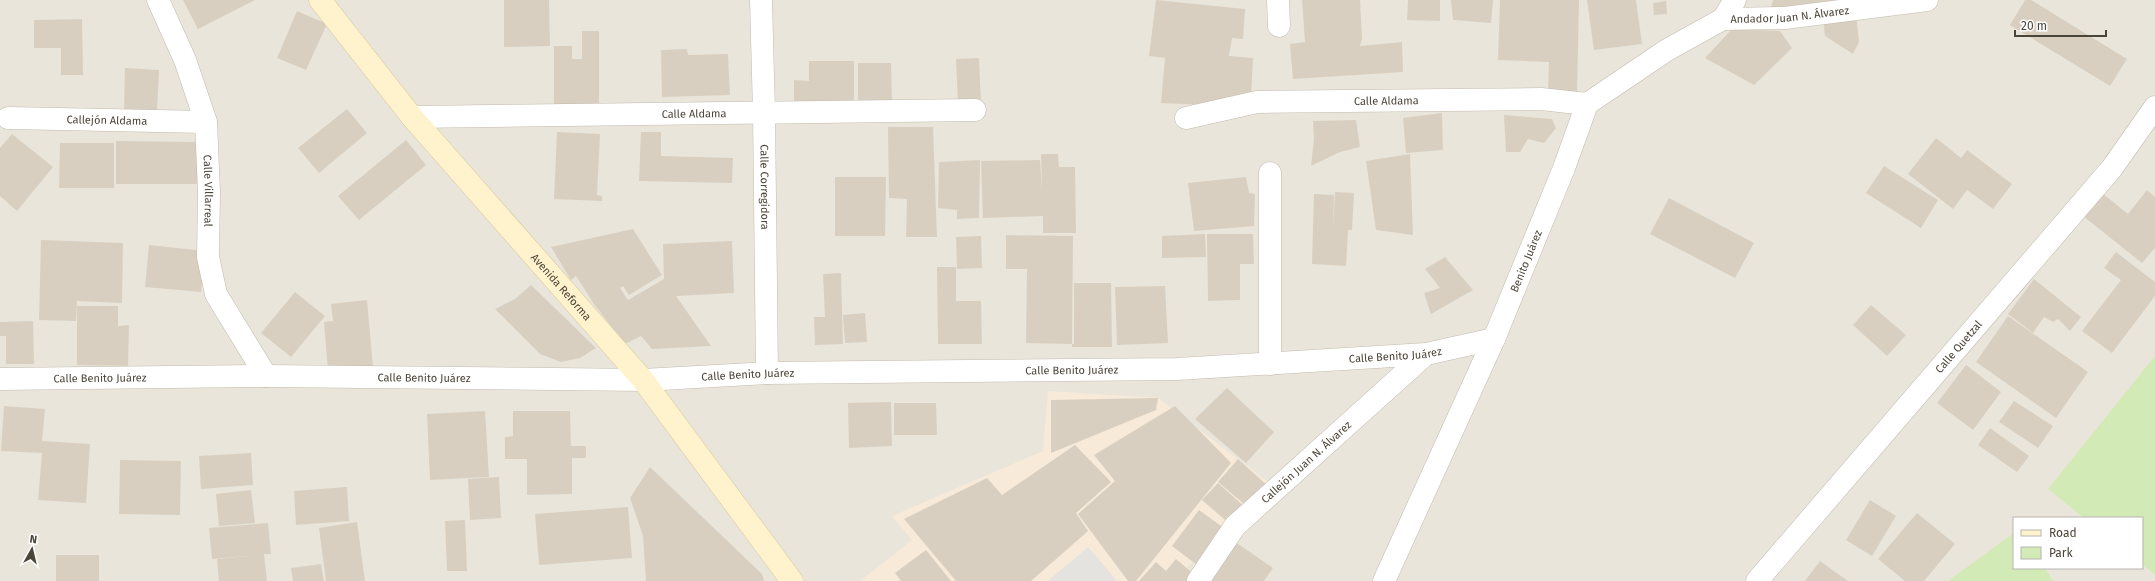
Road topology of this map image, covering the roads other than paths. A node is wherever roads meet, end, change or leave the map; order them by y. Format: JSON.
{"nodes":[{"id":1,"x":158,"y":0,"type":"edge"},
{"id":2,"x":320,"y":0,"type":"edge"},
{"id":3,"x":761,"y":0,"type":"edge"},
{"id":4,"x":1278,"y":0,"type":"edge"},
{"id":5,"x":1734,"y":0,"type":"edge"},
{"id":6,"x":1927,"y":0,"type":"edge"},
{"id":7,"x":1722,"y":18,"type":"junction"},
{"id":8,"x":1279,"y":26,"type":"dead end"},
{"id":9,"x":1588,"y":104,"type":"junction"},
{"id":10,"x":2155,"y":107,"type":"edge"},
{"id":11,"x":975,"y":110,"type":"dead end"},
{"id":12,"x":764,"y":112,"type":"junction"},
{"id":13,"x":412,"y":117,"type":"junction"},
{"id":14,"x":8,"y":118,"type":"dead end"},
{"id":15,"x":1186,"y":118,"type":"dead end"},
{"id":16,"x":206,"y":122,"type":"junction"},
{"id":17,"x":1270,"y":173,"type":"dead end"},
{"id":18,"x":1494,"y":339,"type":"junction"},
{"id":19,"x":1426,"y":354,"type":"junction"},
{"id":20,"x":1270,"y":364,"type":"junction"},
{"id":21,"x":767,"y":373,"type":"junction"},
{"id":22,"x":266,"y":376,"type":"junction"},
{"id":23,"x":0,"y":379,"type":"edge"},
{"id":24,"x":643,"y":380,"type":"junction"},
{"id":25,"x":792,"y":581,"type":"edge"},
{"id":26,"x":1198,"y":581,"type":"edge"},
{"id":27,"x":1384,"y":581,"type":"edge"},
{"id":28,"x":1757,"y":581,"type":"edge"}],
"edges":[{"from":1,"to":16,"type":"street","name":"Calle Villarreal"},
{"from":2,"to":13,"type":"street","name":"Avenida Reforma"},
{"from":3,"to":12,"type":"street","name":"Calle Corregidora"},
{"from":4,"to":8,"type":"street"},
{"from":5,"to":7,"type":"street"},
{"from":6,"to":7,"type":"street","name":"Andador Juan N. Álvarez"},
{"from":7,"to":9,"type":"street"},
{"from":9,"to":15,"type":"street","name":"Calle Aldama"},
{"from":9,"to":18,"type":"street","name":"Benito Juárez"},
{"from":10,"to":28,"type":"street","name":"Calle Quetzal"},
{"from":11,"to":12,"type":"street","name":"Calle Aldama"},
{"from":12,"to":13,"type":"street","name":"Calle Aldama"},
{"from":12,"to":21,"type":"street","name":"Calle Corregidora"},
{"from":13,"to":24,"type":"street","name":"Avenida Reforma"},
{"from":14,"to":16,"type":"street","name":"Callejón Aldama"},
{"from":16,"to":22,"type":"street","name":"Calle Villarreal"},
{"from":17,"to":20,"type":"street"},
{"from":18,"to":19,"type":"street","name":"Calle Benito Juárez"},
{"from":18,"to":27,"type":"street","name":"Benito Juárez"},
{"from":19,"to":20,"type":"street","name":"Calle Benito Juárez"},
{"from":19,"to":26,"type":"street","name":"Callejón Juan N. Álvarez"},
{"from":20,"to":21,"type":"street","name":"Calle Benito Juárez"},
{"from":21,"to":24,"type":"street","name":"Calle Benito Juárez"},
{"from":22,"to":23,"type":"street","name":"Calle Benito Juárez"},
{"from":22,"to":24,"type":"street","name":"Calle Benito Juárez"},
{"from":24,"to":25,"type":"street","name":"Avenida Reforma"}]}
